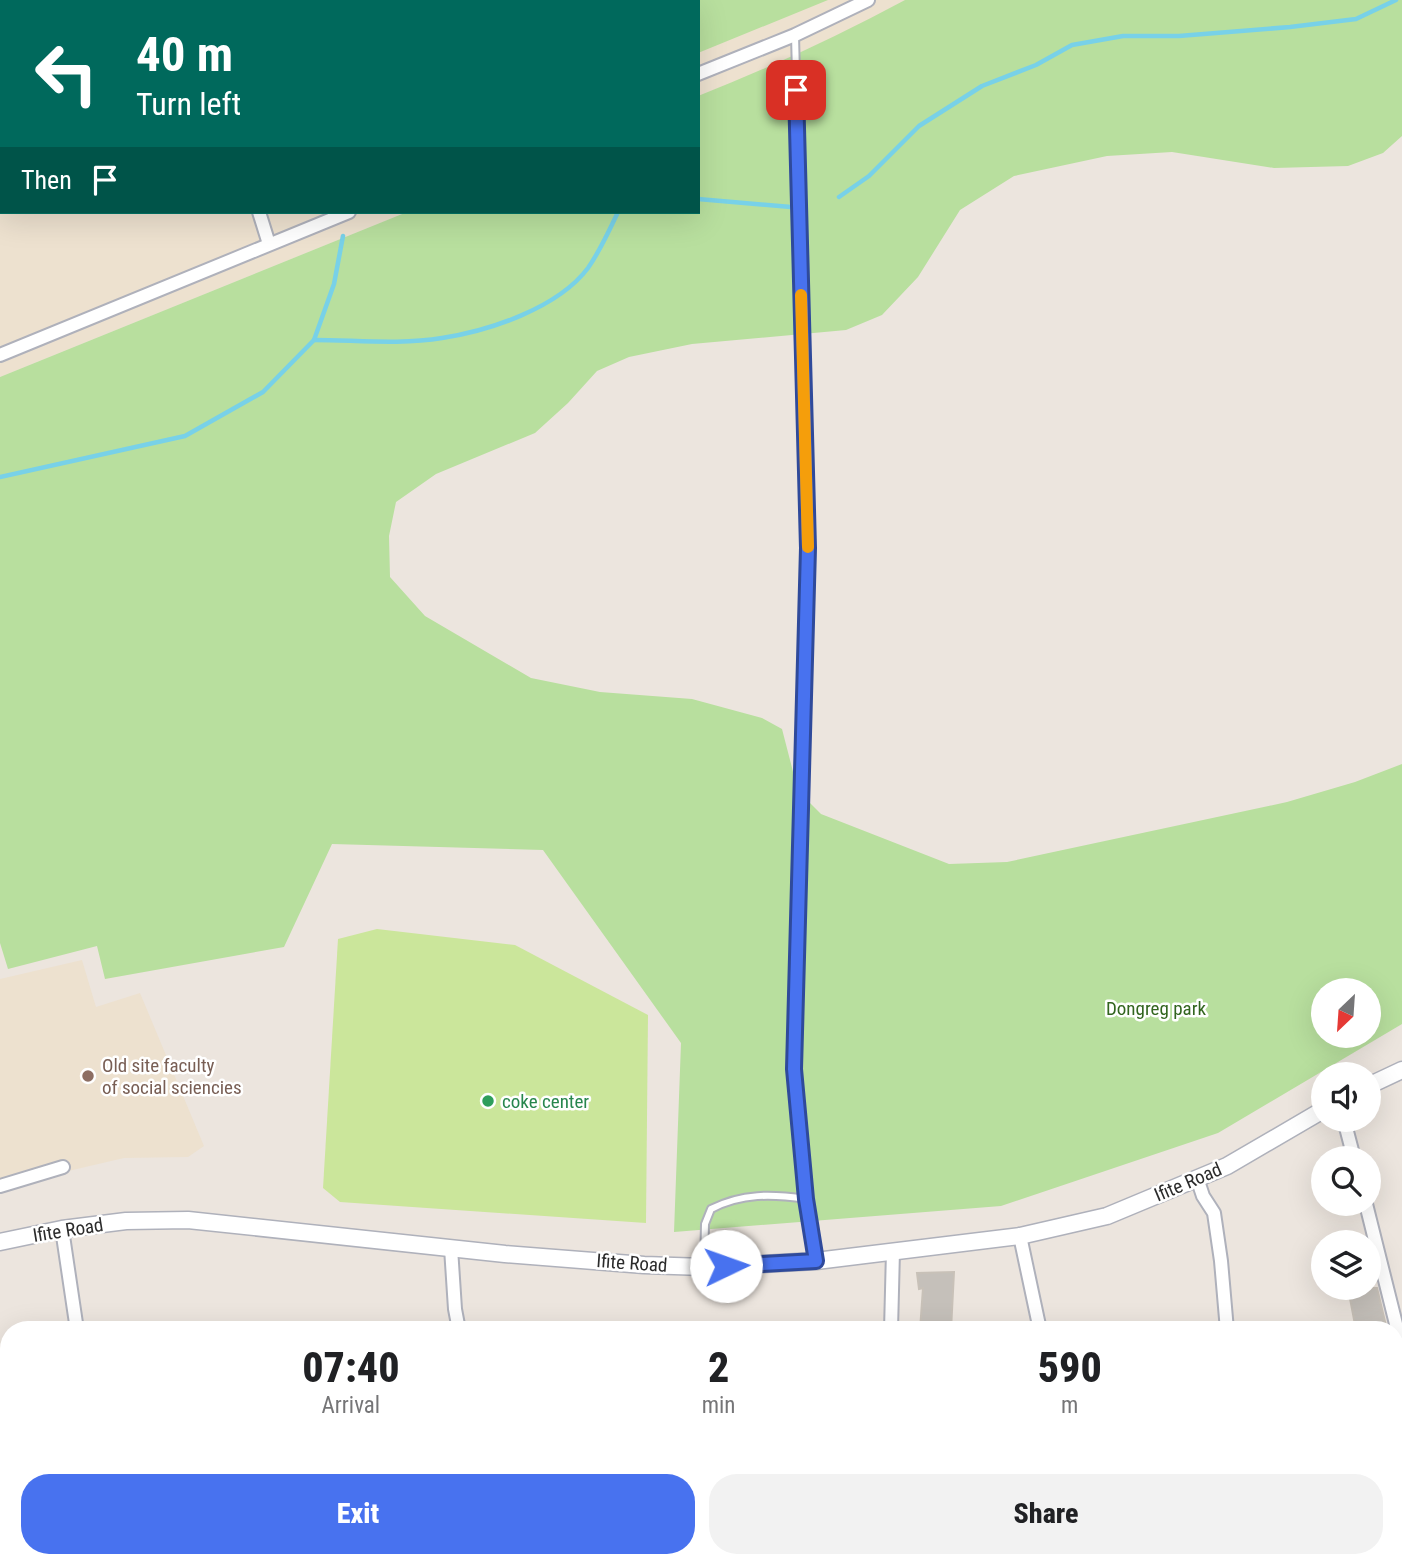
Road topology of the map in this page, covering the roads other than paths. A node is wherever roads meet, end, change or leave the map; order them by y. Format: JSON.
{"nodes":[{"id":1,"x":868,"y":0,"type":"edge"},
{"id":2,"x":795,"y":35,"type":"junction"},
{"id":3,"x":700,"y":73,"type":"edge"},
{"id":4,"x":260,"y":214,"type":"edge"},
{"id":5,"x":344,"y":214,"type":"edge"},
{"id":6,"x":269,"y":244,"type":"junction"},
{"id":7,"x":0,"y":355,"type":"edge"},
{"id":8,"x":1402,"y":1070,"type":"edge"},
{"id":9,"x":1381,"y":1080,"type":"edge"},
{"id":10,"x":1311,"y":1117,"type":"edge"},
{"id":11,"x":63,"y":1167,"type":"dead end"},
{"id":12,"x":1197,"y":1178,"type":"junction"},
{"id":13,"x":0,"y":1186,"type":"edge"},
{"id":14,"x":806,"y":1199,"type":"junction"},
{"id":15,"x":1369,"y":1216,"type":"edge"},
{"id":16,"x":62,"y":1229,"type":"junction"},
{"id":17,"x":1020,"y":1236,"type":"junction"},
{"id":18,"x":0,"y":1242,"type":"edge"},
{"id":19,"x":451,"y":1248,"type":"junction"},
{"id":20,"x":893,"y":1251,"type":"junction"},
{"id":21,"x":816,"y":1261,"type":"junction"},
{"id":22,"x":704,"y":1267,"type":"junction"},
{"id":23,"x":76,"y":1321,"type":"edge"},
{"id":24,"x":457,"y":1321,"type":"edge"},
{"id":25,"x":891,"y":1321,"type":"edge"},
{"id":26,"x":1038,"y":1321,"type":"edge"},
{"id":27,"x":1226,"y":1321,"type":"edge"},
{"id":28,"x":1395,"y":1321,"type":"edge"}],
"edges":[{"from":1,"to":2,"type":"street"},
{"from":2,"to":3,"type":"street"},
{"from":2,"to":14,"type":"lane"},
{"from":4,"to":6,"type":"street"},
{"from":5,"to":6,"type":"street"},
{"from":6,"to":7,"type":"street"},
{"from":8,"to":9,"type":"street"},
{"from":10,"to":12,"type":"street","name":"Ifite Road"},
{"from":11,"to":13,"type":"street"},
{"from":12,"to":17,"type":"street","name":"Ifite Road"},
{"from":12,"to":27,"type":"street"},
{"from":14,"to":21,"type":"lane"},
{"from":14,"to":22,"type":"lane"},
{"from":15,"to":28,"type":"street"},
{"from":16,"to":18,"type":"street","name":"Ifite Road"},
{"from":16,"to":19,"type":"street","name":"Ifite Road"},
{"from":16,"to":23,"type":"street"},
{"from":17,"to":20,"type":"street","name":"Ifite Road"},
{"from":17,"to":26,"type":"street"},
{"from":19,"to":22,"type":"street","name":"Ifite Road"},
{"from":19,"to":24,"type":"street"},
{"from":20,"to":21,"type":"street","name":"Ifite Road"},
{"from":20,"to":25,"type":"street"},
{"from":21,"to":22,"type":"street","name":"Ifite Road"}]}
